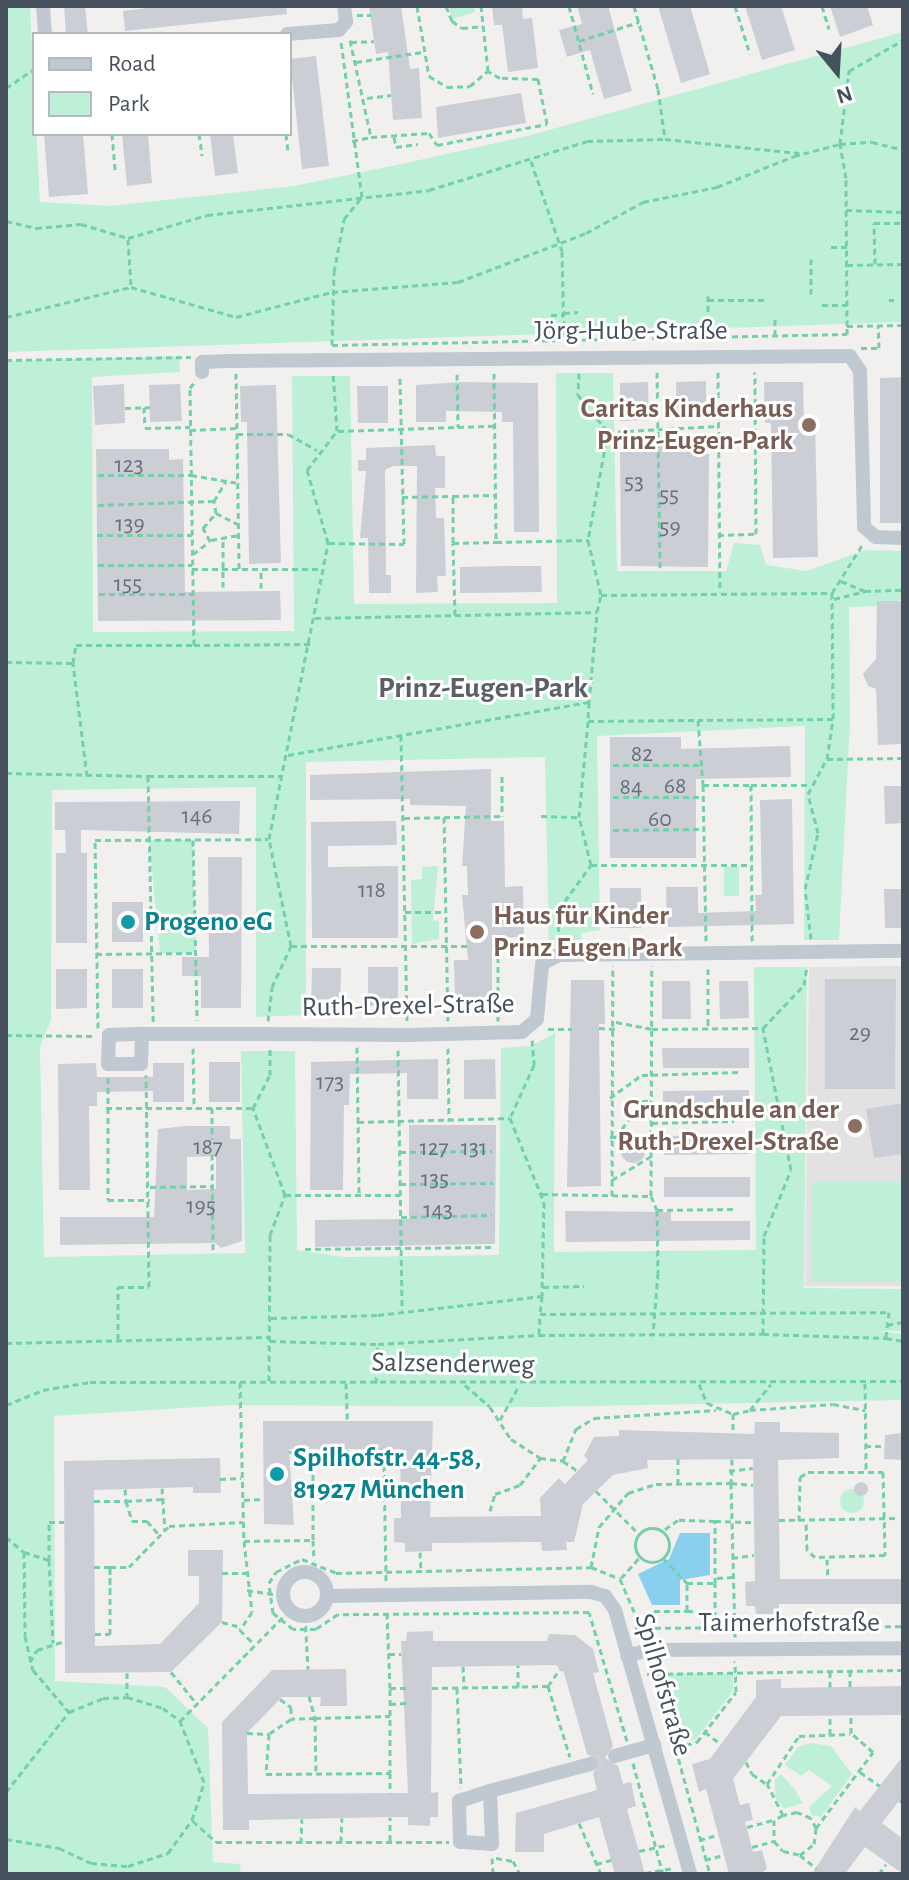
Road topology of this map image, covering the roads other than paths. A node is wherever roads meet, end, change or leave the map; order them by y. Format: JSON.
{"nodes":[{"id":1,"x":43,"y":6,"type":"edge"},
{"id":2,"x":344,"y":6,"type":"edge"},
{"id":3,"x":45,"y":32,"type":"edge"},
{"id":4,"x":292,"y":33,"type":"edge"},
{"id":5,"x":202,"y":367,"type":"road end"},
{"id":6,"x":903,"y":538,"type":"edge"},
{"id":7,"x":903,"y":951,"type":"edge"},
{"id":8,"x":148,"y":1034,"type":"junction"},
{"id":9,"x":327,"y":1596,"type":"junction"},
{"id":10,"x":903,"y":1648,"type":"edge"},
{"id":11,"x":627,"y":1656,"type":"junction"},
{"id":12,"x":654,"y":1745,"type":"junction"},
{"id":13,"x":623,"y":1754,"type":"tunnel mouth"},
{"id":14,"x":590,"y":1764,"type":"tunnel mouth"},
{"id":15,"x":490,"y":1791,"type":"junction"},
{"id":16,"x":689,"y":1870,"type":"edge"}],
"edges":[{"from":1,"to":3,"type":"street"},
{"from":2,"to":4,"type":"street"},
{"from":5,"to":6,"type":"street","name":"Jörg-Hube-Straße"},
{"from":7,"to":8,"type":"street","name":"Ruth-Drexel-Straße"},
{"from":8,"to":8,"type":"street","name":"Ruth-Drexel-Straße"},
{"from":9,"to":9,"type":"street"},
{"from":9,"to":11,"type":"street","name":"Spilhofstraße"},
{"from":10,"to":11,"type":"street","name":"Taimerhofstraße"},
{"from":11,"to":12,"type":"street","name":"Spilhofstraße"},
{"from":12,"to":13,"type":"street"},
{"from":12,"to":16,"type":"street","name":"Spilhofstraße"},
{"from":14,"to":15,"type":"street"},
{"from":15,"to":15,"type":"street"}]}
